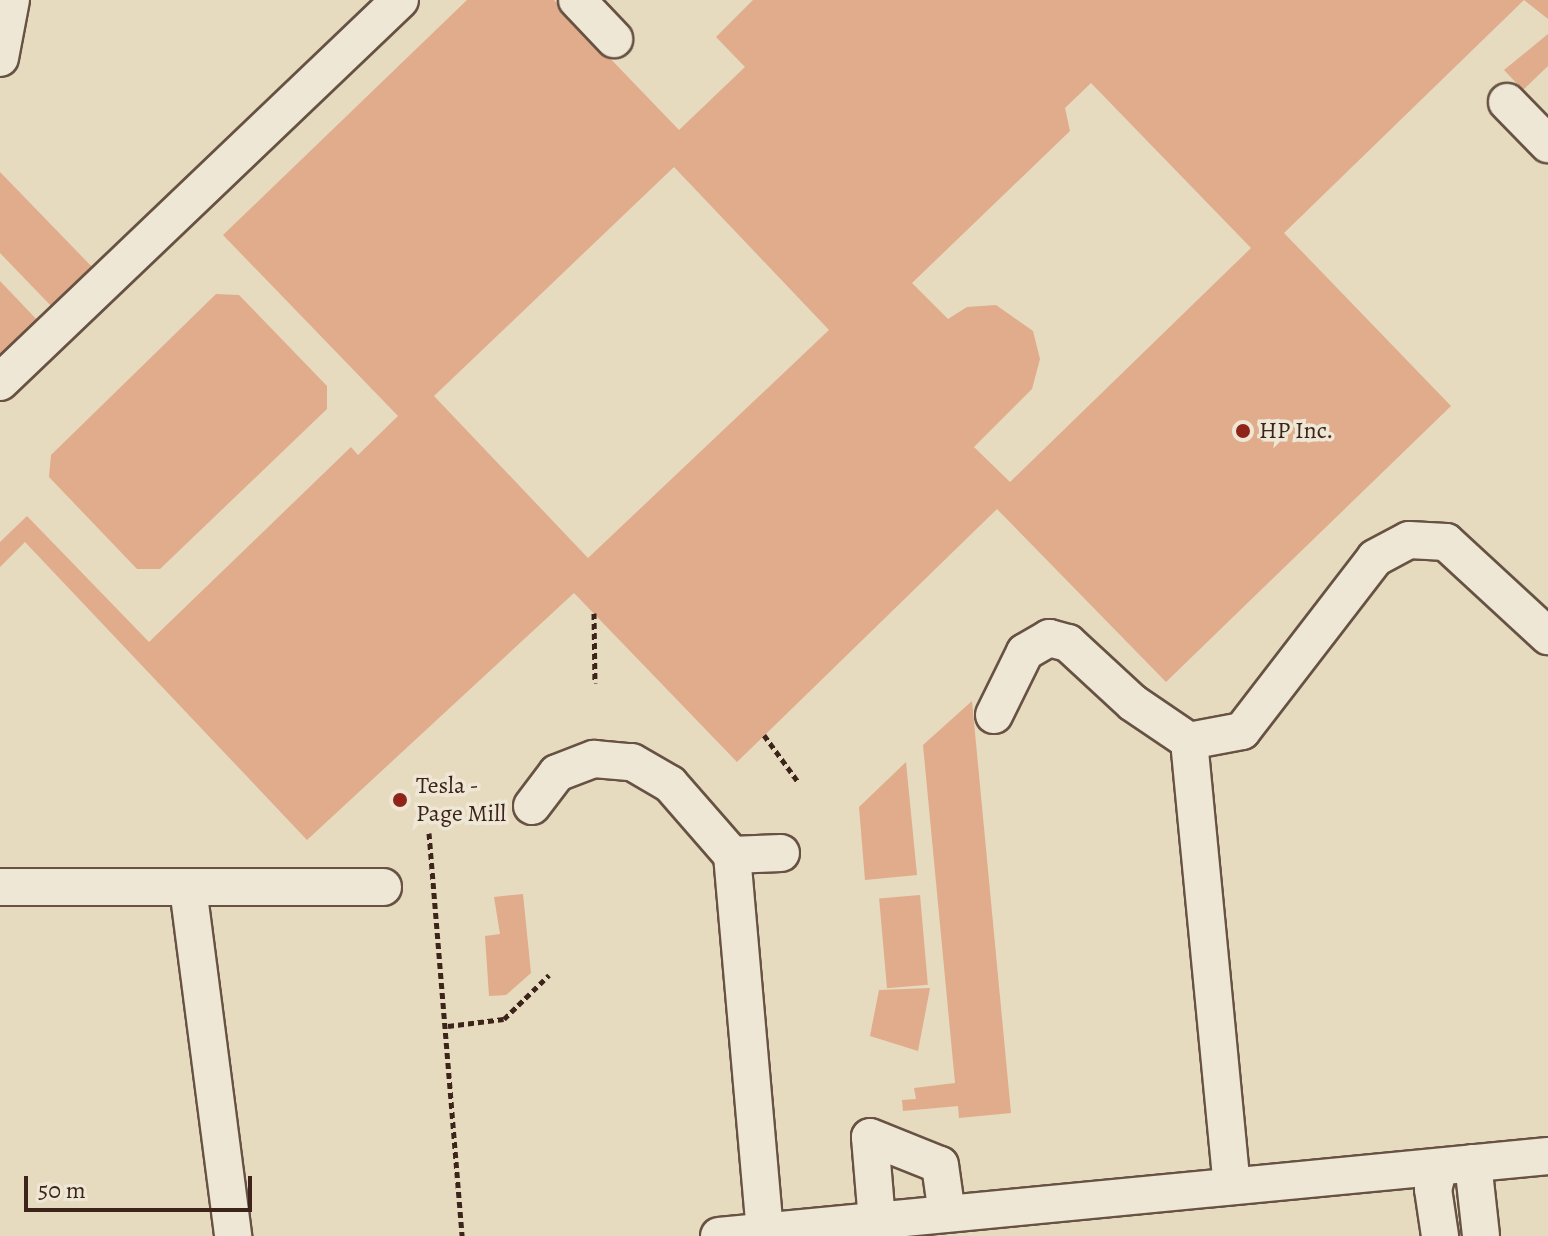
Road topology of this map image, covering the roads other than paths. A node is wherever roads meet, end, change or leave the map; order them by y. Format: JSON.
{"nodes":[{"id":1,"x":11,"y":0,"type":"edge"},
{"id":2,"x":400,"y":0,"type":"edge"},
{"id":3,"x":577,"y":0,"type":"edge"},
{"id":4,"x":614,"y":39,"type":"dead end"},
{"id":5,"x":0,"y":58,"type":"edge"},
{"id":6,"x":1507,"y":102,"type":"dead end"},
{"id":7,"x":1548,"y":144,"type":"edge"},
{"id":8,"x":0,"y":382,"type":"edge"},
{"id":9,"x":1548,"y":636,"type":"edge"},
{"id":10,"x":994,"y":715,"type":"dead end"},
{"id":11,"x":1189,"y":741,"type":"junction"},
{"id":12,"x":532,"y":806,"type":"dead end"},
{"id":13,"x":781,"y":853,"type":"dead end"},
{"id":14,"x":732,"y":855,"type":"junction"},
{"id":15,"x":0,"y":887,"type":"edge"},
{"id":16,"x":383,"y":887,"type":"dead end"},
{"id":17,"x":188,"y":888,"type":"junction"},
{"id":18,"x":1548,"y":1156,"type":"edge"},
{"id":19,"x":1456,"y":1165,"type":"junction"},
{"id":20,"x":1232,"y":1186,"type":"junction"},
{"id":21,"x":947,"y":1214,"type":"junction"},
{"id":22,"x":877,"y":1221,"type":"junction"},
{"id":23,"x":765,"y":1232,"type":"junction"},
{"id":24,"x":233,"y":1236,"type":"edge"},
{"id":25,"x":719,"y":1236,"type":"edge"},
{"id":26,"x":1440,"y":1236,"type":"edge"},
{"id":27,"x":1481,"y":1236,"type":"edge"}],
"edges":[{"from":1,"to":5,"type":"lane"},
{"from":2,"to":8,"type":"lane"},
{"from":3,"to":4,"type":"lane"},
{"from":6,"to":7,"type":"lane"},
{"from":9,"to":11,"type":"lane"},
{"from":10,"to":11,"type":"lane"},
{"from":11,"to":20,"type":"lane"},
{"from":12,"to":14,"type":"lane"},
{"from":13,"to":14,"type":"lane"},
{"from":14,"to":23,"type":"lane"},
{"from":15,"to":17,"type":"lane"},
{"from":16,"to":17,"type":"lane"},
{"from":17,"to":24,"type":"lane"},
{"from":18,"to":19,"type":"lane"},
{"from":19,"to":20,"type":"lane"},
{"from":19,"to":26,"type":"lane"},
{"from":19,"to":27,"type":"lane"},
{"from":20,"to":21,"type":"lane"},
{"from":21,"to":22,"type":"lane"},
{"from":21,"to":22,"type":"lane"},
{"from":22,"to":23,"type":"lane"},
{"from":23,"to":25,"type":"lane"}]}
